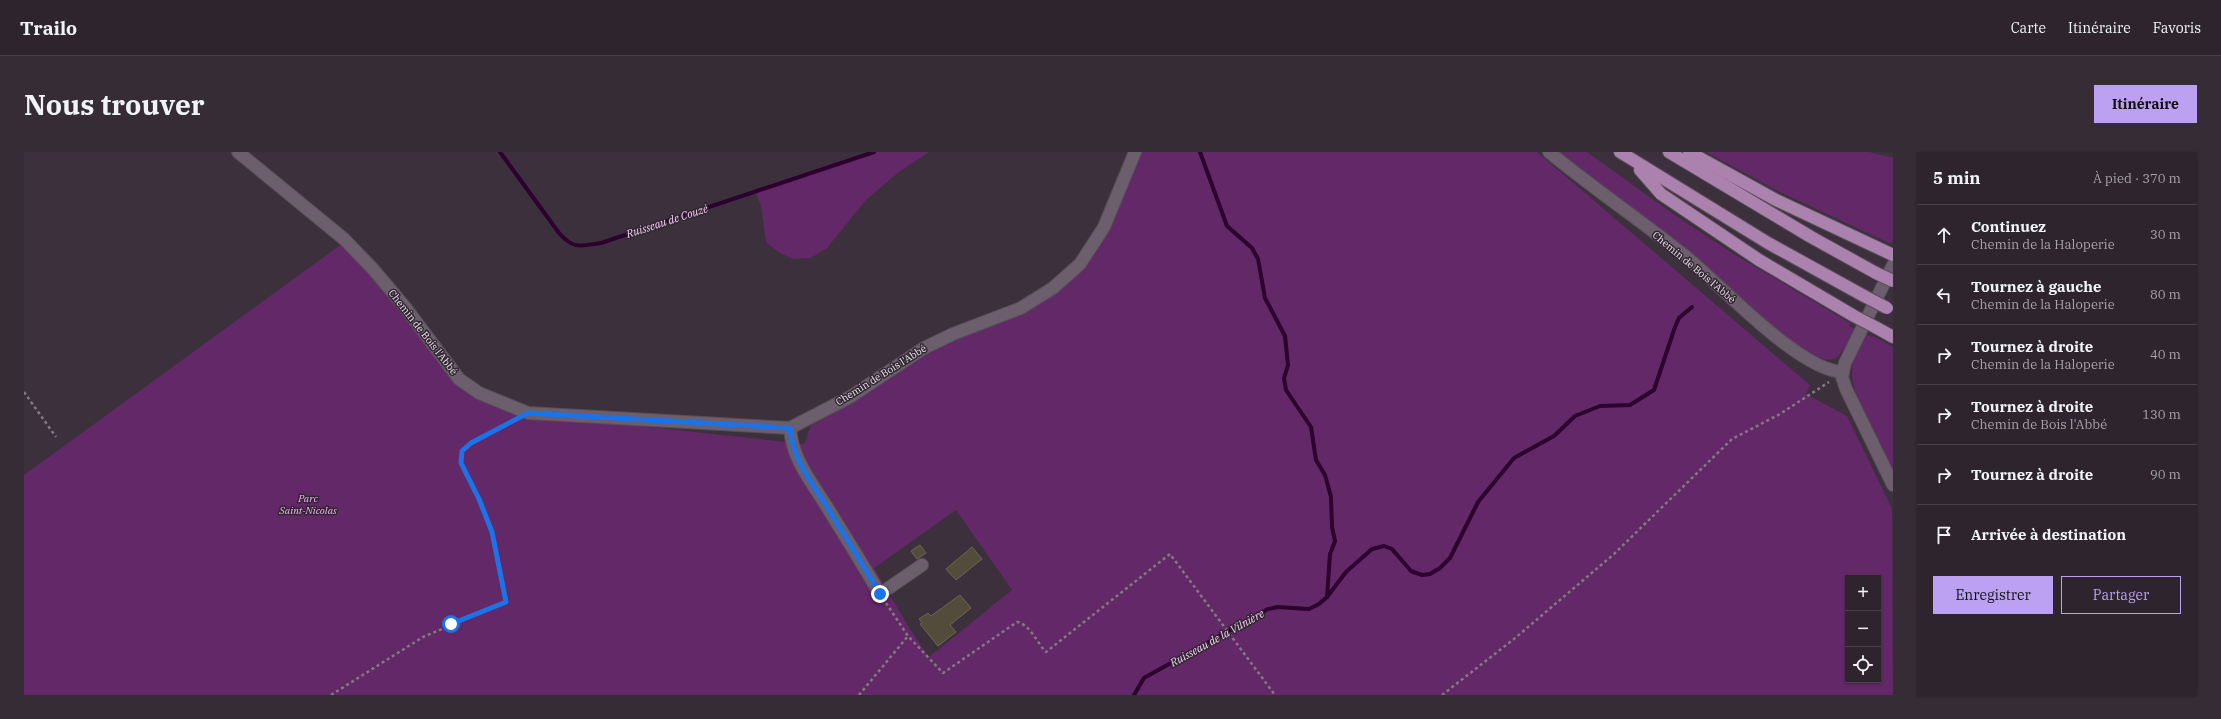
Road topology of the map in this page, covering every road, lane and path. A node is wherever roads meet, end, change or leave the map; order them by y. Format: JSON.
{"nodes":[{"id":1,"x":238,"y":152,"type":"edge"},
{"id":2,"x":1135,"y":152,"type":"edge"},
{"id":3,"x":1549,"y":152,"type":"edge"},
{"id":4,"x":1620,"y":152,"type":"edge"},
{"id":5,"x":1669,"y":152,"type":"edge"},
{"id":6,"x":1689,"y":152,"type":"edge"},
{"id":7,"x":1633,"y":161,"type":"junction"},
{"id":8,"x":1890,"y":253,"type":"edge"},
{"id":9,"x":1893,"y":265,"type":"edge"},
{"id":10,"x":1893,"y":281,"type":"edge"},
{"id":11,"x":1890,"y":310,"type":"edge"},
{"id":12,"x":1893,"y":337,"type":"edge"},
{"id":13,"x":1843,"y":372,"type":"junction"},
{"id":14,"x":24,"y":392,"type":"edge"},
{"id":15,"x":528,"y":413,"type":"junction"},
{"id":16,"x":790,"y":428,"type":"junction"},
{"id":17,"x":56,"y":437,"type":"dead end"},
{"id":18,"x":1893,"y":485,"type":"edge"},
{"id":19,"x":922,"y":565,"type":"dead end"},
{"id":20,"x":880,"y":594,"type":"junction"},
{"id":21,"x":908,"y":636,"type":"junction"},
{"id":22,"x":331,"y":695,"type":"edge"},
{"id":23,"x":859,"y":695,"type":"edge"},
{"id":24,"x":1275,"y":695,"type":"edge"},
{"id":25,"x":1442,"y":695,"type":"edge"}],
"edges":[{"from":1,"to":15,"type":"street","name":"Chemin de Bois l'Abbé"},
{"from":2,"to":16,"type":"street","name":"Chemin de Bois l'Abbé"},
{"from":3,"to":13,"type":"street","name":"Chemin de Bois l'Abbé"},
{"from":4,"to":7,"type":"highway"},
{"from":5,"to":10,"type":"highway","bridge":true},
{"from":6,"to":8,"type":"highway"},
{"from":7,"to":11,"type":"highway","bridge":true},
{"from":7,"to":12,"type":"highway","bridge":true},
{"from":9,"to":13,"type":"street"},
{"from":13,"to":18,"type":"street"},
{"from":13,"to":25,"type":"path"},
{"from":14,"to":17,"type":"path"},
{"from":15,"to":16,"type":"street","name":"Chemin de Bois l'Abbé"},
{"from":15,"to":22,"type":"path"},
{"from":16,"to":20,"type":"street"},
{"from":19,"to":20,"type":"street"},
{"from":20,"to":21,"type":"path"},
{"from":21,"to":23,"type":"path"},
{"from":21,"to":24,"type":"path"}]}
